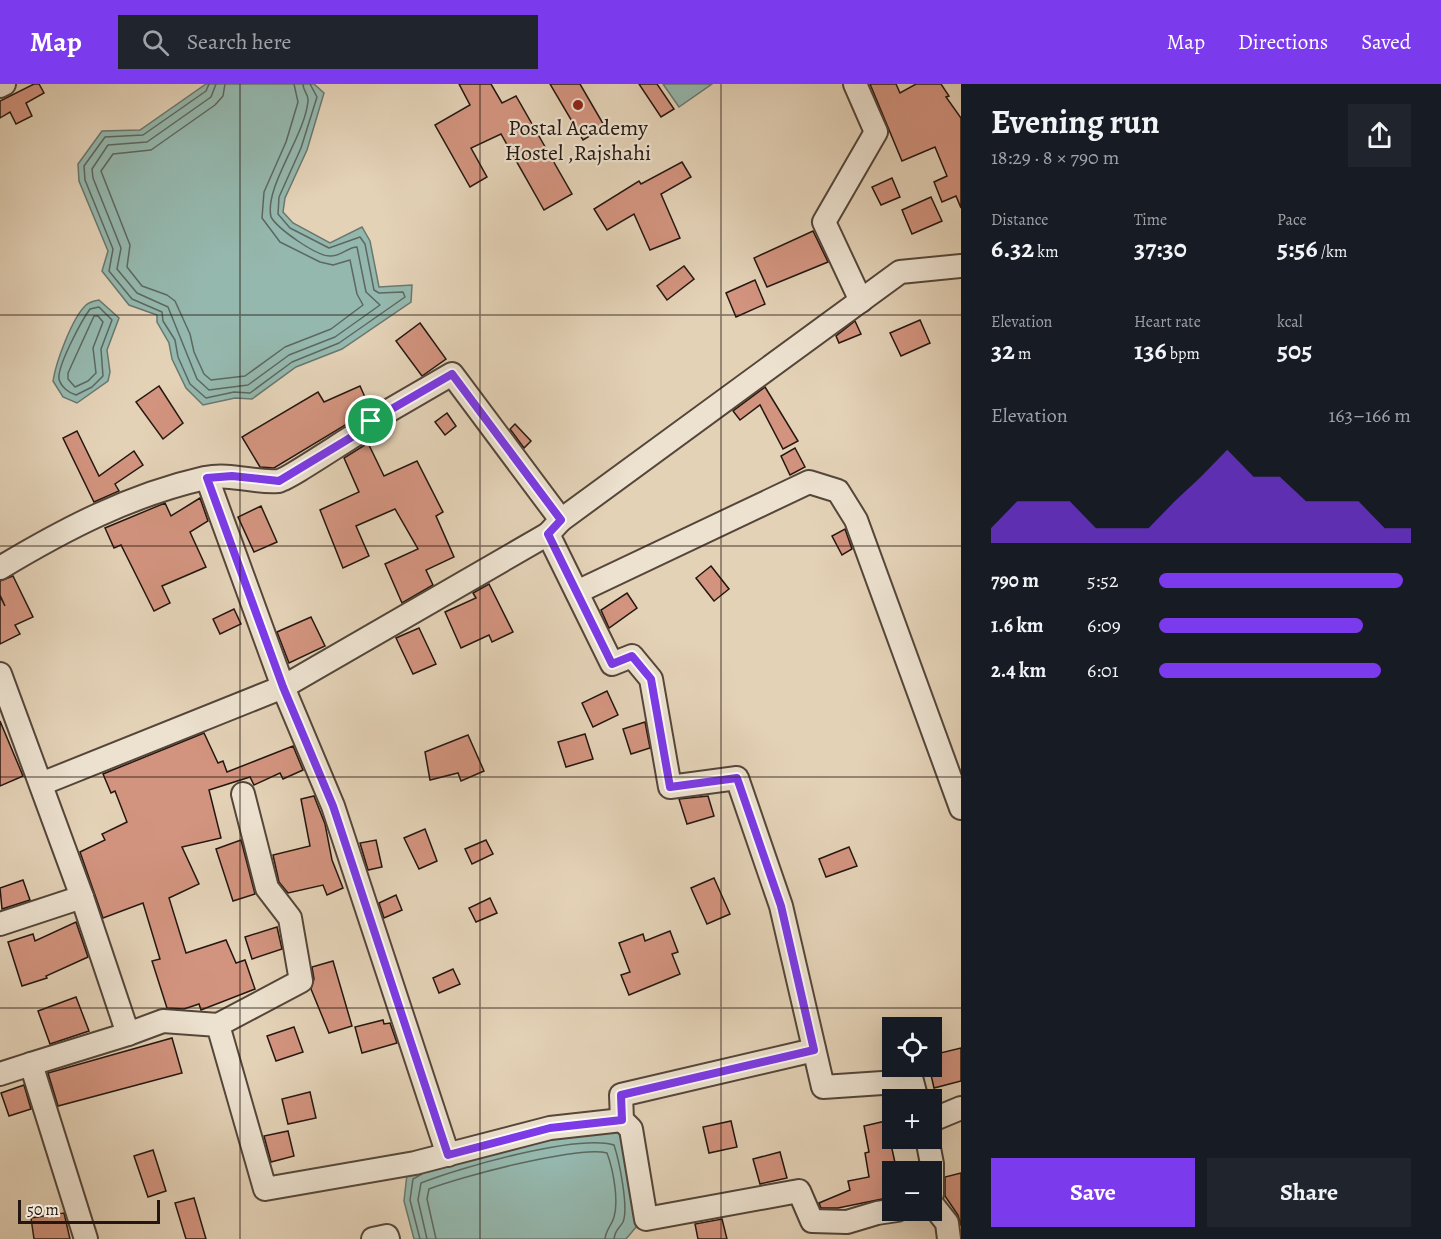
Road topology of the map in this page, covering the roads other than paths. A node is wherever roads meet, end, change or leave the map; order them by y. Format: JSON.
{"nodes":[{"id":1,"x":855,"y":84,"type":"edge"},
{"id":2,"x":961,"y":266,"type":"edge"},
{"id":3,"x":861,"y":301,"type":"junction"},
{"id":4,"x":207,"y":478,"type":"junction"},
{"id":5,"x":554,"y":527,"type":"junction"},
{"id":6,"x":0,"y":567,"type":"edge"},
{"id":7,"x":577,"y":592,"type":"junction"},
{"id":8,"x":0,"y":674,"type":"edge"},
{"id":9,"x":283,"y":687,"type":"junction"},
{"id":10,"x":41,"y":784,"type":"junction"},
{"id":11,"x":243,"y":794,"type":"dead end"},
{"id":12,"x":961,"y":808,"type":"edge"},
{"id":13,"x":82,"y":897,"type":"junction"},
{"id":14,"x":0,"y":924,"type":"edge"},
{"id":15,"x":218,"y":1025,"type":"junction"},
{"id":16,"x":128,"y":1034,"type":"junction"},
{"id":17,"x":814,"y":1050,"type":"junction"},
{"id":18,"x":31,"y":1064,"type":"junction"},
{"id":19,"x":0,"y":1074,"type":"edge"},
{"id":20,"x":914,"y":1089,"type":"edge"},
{"id":21,"x":961,"y":1108,"type":"edge"},
{"id":22,"x":942,"y":1116,"type":"edge"},
{"id":23,"x":622,"y":1120,"type":"junction"},
{"id":24,"x":448,"y":1155,"type":"junction"},
{"id":25,"x":882,"y":1212,"type":"edge"},
{"id":26,"x":942,"y":1216,"type":"edge"},
{"id":27,"x":952,"y":1228,"type":"edge"},
{"id":28,"x":86,"y":1239,"type":"edge"},
{"id":29,"x":373,"y":1239,"type":"edge"},
{"id":30,"x":388,"y":1239,"type":"edge"}],
"edges":[{"from":1,"to":3,"type":"street"},
{"from":2,"to":3,"type":"street"},
{"from":3,"to":5,"type":"street"},
{"from":4,"to":5,"type":"street"},
{"from":4,"to":6,"type":"street"},
{"from":4,"to":9,"type":"street"},
{"from":5,"to":7,"type":"street"},
{"from":5,"to":9,"type":"street"},
{"from":7,"to":12,"type":"street"},
{"from":7,"to":17,"type":"street"},
{"from":8,"to":10,"type":"street"},
{"from":9,"to":10,"type":"street"},
{"from":9,"to":24,"type":"street"},
{"from":10,"to":13,"type":"street"},
{"from":11,"to":15,"type":"street"},
{"from":13,"to":14,"type":"street"},
{"from":13,"to":16,"type":"street"},
{"from":15,"to":16,"type":"street"},
{"from":15,"to":24,"type":"street"},
{"from":16,"to":18,"type":"street"},
{"from":17,"to":20,"type":"street"},
{"from":17,"to":23,"type":"street"},
{"from":18,"to":19,"type":"street"},
{"from":18,"to":28,"type":"street"},
{"from":21,"to":22,"type":"street"},
{"from":23,"to":24,"type":"street"},
{"from":23,"to":25,"type":"street"},
{"from":26,"to":27,"type":"street"},
{"from":29,"to":30,"type":"street"}]}
